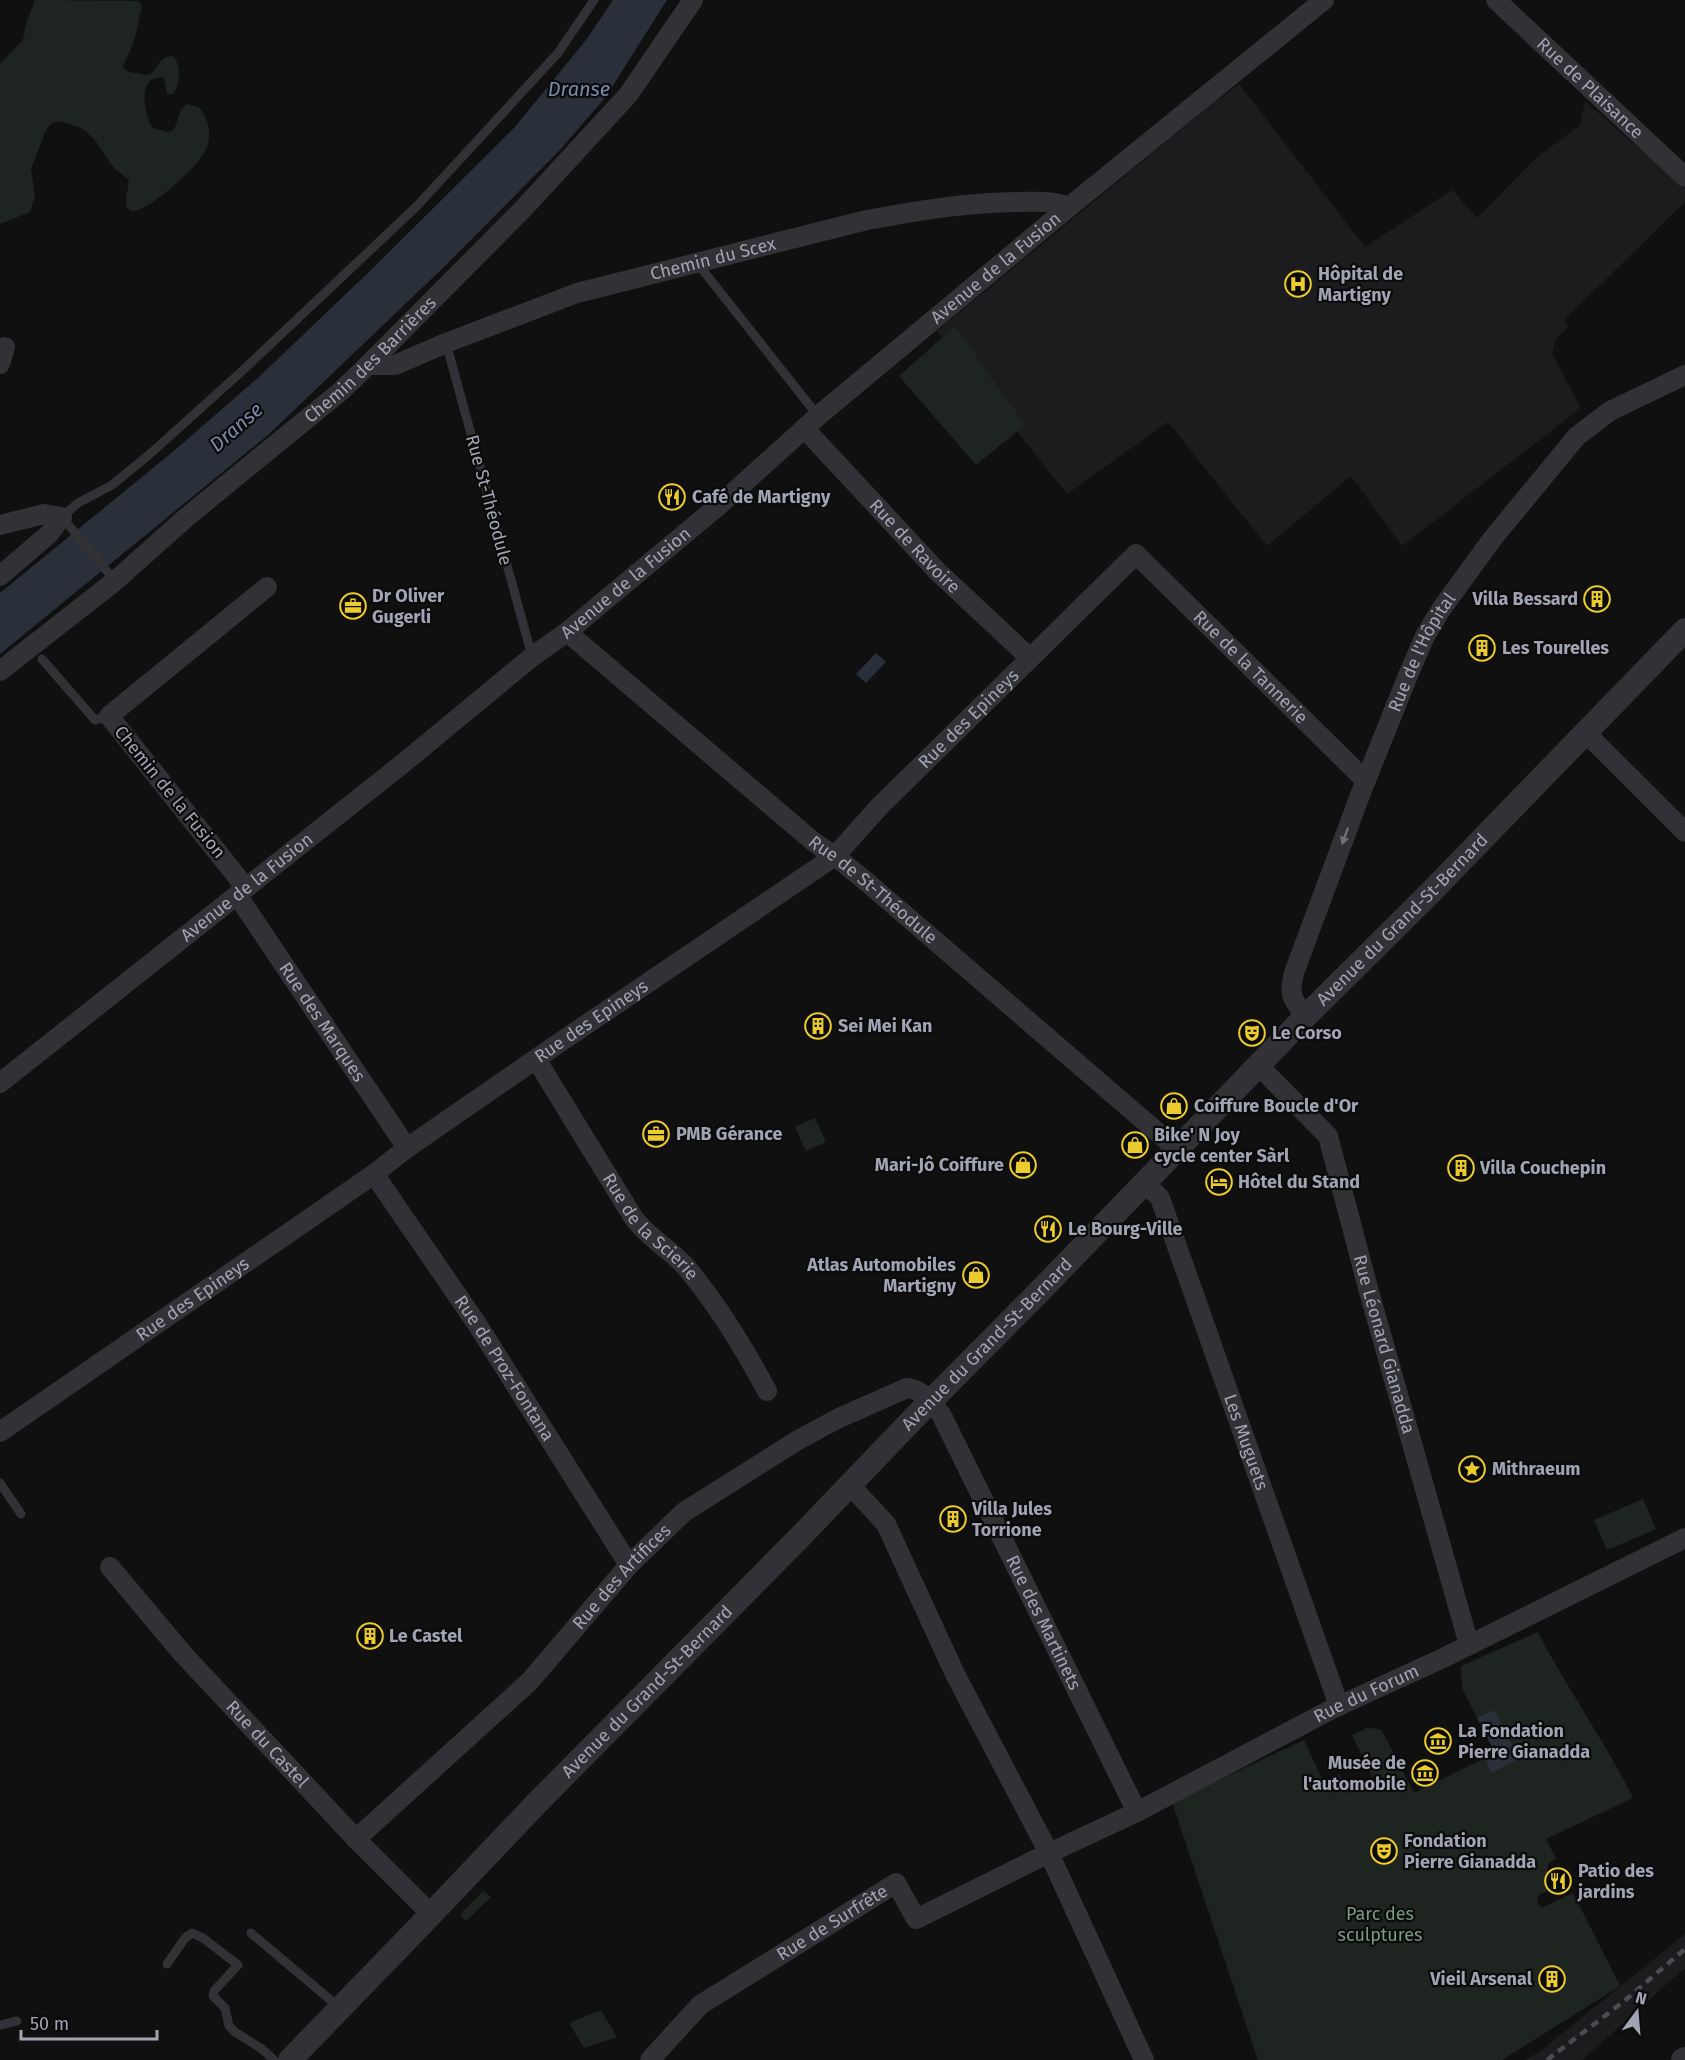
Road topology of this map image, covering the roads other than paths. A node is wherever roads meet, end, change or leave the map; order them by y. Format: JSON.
{"nodes":[{"id":1,"x":594,"y":0,"type":"edge"},
{"id":2,"x":693,"y":0,"type":"edge"},
{"id":3,"x":1324,"y":0,"type":"edge"},
{"id":4,"x":1496,"y":0,"type":"edge"},
{"id":5,"x":1685,"y":177,"type":"edge"},
{"id":6,"x":1069,"y":207,"type":"junction"},
{"id":7,"x":698,"y":264,"type":"junction"},
{"id":8,"x":446,"y":343,"type":"junction"},
{"id":9,"x":368,"y":365,"type":"junction"},
{"id":10,"x":1685,"y":375,"type":"edge"},
{"id":11,"x":811,"y":422,"type":"junction"},
{"id":12,"x":66,"y":522,"type":"junction"},
{"id":13,"x":0,"y":525,"type":"edge"},
{"id":14,"x":1136,"y":554,"type":"joint"},
{"id":15,"x":0,"y":576,"type":"edge"},
{"id":16,"x":113,"y":578,"type":"junction"},
{"id":17,"x":267,"y":587,"type":"dead end"},
{"id":18,"x":1685,"y":630,"type":"edge"},
{"id":19,"x":567,"y":632,"type":"junction"},
{"id":20,"x":532,"y":656,"type":"junction"},
{"id":21,"x":1030,"y":658,"type":"junction"},
{"id":22,"x":42,"y":659,"type":"dead end"},
{"id":23,"x":0,"y":671,"type":"edge"},
{"id":24,"x":109,"y":716,"type":"junction"},
{"id":25,"x":1586,"y":733,"type":"junction"},
{"id":26,"x":1366,"y":781,"type":"junction"},
{"id":27,"x":1685,"y":832,"type":"edge"},
{"id":28,"x":835,"y":856,"type":"junction"},
{"id":29,"x":242,"y":891,"type":"junction"},
{"id":30,"x":1306,"y":1016,"type":"junction"},
{"id":31,"x":536,"y":1059,"type":"junction"},
{"id":32,"x":1259,"y":1066,"type":"junction"},
{"id":33,"x":0,"y":1083,"type":"edge"},
{"id":34,"x":407,"y":1148,"type":"junction"},
{"id":35,"x":1178,"y":1150,"type":"junction"},
{"id":36,"x":374,"y":1174,"type":"junction"},
{"id":37,"x":1145,"y":1183,"type":"junction"},
{"id":38,"x":767,"y":1391,"type":"dead end"},
{"id":39,"x":931,"y":1401,"type":"junction"},
{"id":40,"x":0,"y":1432,"type":"edge"},
{"id":41,"x":0,"y":1483,"type":"edge"},
{"id":42,"x":850,"y":1485,"type":"junction"},
{"id":43,"x":21,"y":1514,"type":"dead end"},
{"id":44,"x":1685,"y":1538,"type":"edge"},
{"id":45,"x":629,"y":1565,"type":"junction"},
{"id":46,"x":110,"y":1567,"type":"dead end"},
{"id":47,"x":1469,"y":1645,"type":"junction"},
{"id":48,"x":1339,"y":1706,"type":"junction"},
{"id":49,"x":1137,"y":1812,"type":"junction"},
{"id":50,"x":356,"y":1839,"type":"junction"},
{"id":51,"x":1049,"y":1853,"type":"junction"},
{"id":52,"x":432,"y":1914,"type":"junction"},
{"id":53,"x":251,"y":1933,"type":"dead end"},
{"id":54,"x":167,"y":1964,"type":"dead end"},
{"id":55,"x":340,"y":2008,"type":"junction"},
{"id":56,"x":16,"y":2021,"type":"dead end"},
{"id":57,"x":0,"y":2025,"type":"edge"},
{"id":58,"x":274,"y":2060,"type":"edge"},
{"id":59,"x":290,"y":2060,"type":"edge"},
{"id":60,"x":650,"y":2060,"type":"edge"},
{"id":61,"x":1144,"y":2060,"type":"edge"}],
"edges":[{"from":1,"to":12,"type":"lane"},
{"from":2,"to":9,"type":"street","name":"Chemin des Barrières"},
{"from":3,"to":6,"type":"street","name":"Avenue de la Fusion"},
{"from":4,"to":5,"type":"street","name":"Rue de Plaisance"},
{"from":6,"to":7,"type":"street","name":"Chemin du Scex"},
{"from":6,"to":11,"type":"street","name":"Avenue de la Fusion"},
{"from":7,"to":8,"type":"street","name":"Chemin du Scex"},
{"from":7,"to":11,"type":"lane"},
{"from":8,"to":9,"type":"street","name":"Chemin du Scex"},
{"from":8,"to":20,"type":"lane","name":"Rue St-Théodule"},
{"from":9,"to":16,"type":"street","name":"Chemin des Barrières"},
{"from":10,"to":26,"type":"street","name":"Rue de l'Hôpital"},
{"from":11,"to":19,"type":"street","name":"Avenue de la Fusion"},
{"from":11,"to":21,"type":"street","name":"Rue de Ravoire"},
{"from":12,"to":13,"type":"street"},
{"from":12,"to":15,"type":"street"},
{"from":12,"to":16,"type":"lane"},
{"from":14,"to":21,"type":"street","name":"Rue des Epineys"},
{"from":14,"to":26,"type":"street","name":"Rue de la Tannerie"},
{"from":16,"to":23,"type":"street","name":"Chemin des Barrières"},
{"from":17,"to":24,"type":"street","name":"Chemin de la Fusion"},
{"from":18,"to":25,"type":"street","name":"Avenue du Grand-St-Bernard"},
{"from":19,"to":20,"type":"street","name":"Avenue de la Fusion"},
{"from":19,"to":28,"type":"street","name":"Rue de St-Théodule"},
{"from":20,"to":29,"type":"street","name":"Avenue de la Fusion"},
{"from":21,"to":28,"type":"street","name":"Rue des Epineys"},
{"from":22,"to":24,"type":"lane"},
{"from":24,"to":29,"type":"street","name":"Chemin de la Fusion"},
{"from":25,"to":27,"type":"street"},
{"from":25,"to":30,"type":"street","name":"Avenue du Grand-St-Bernard"},
{"from":26,"to":30,"type":"street","name":"Rue de l'Hôpital","one_way":true},
{"from":28,"to":31,"type":"street","name":"Rue des Epineys"},
{"from":28,"to":35,"type":"street","name":"Rue de St-Théodule"},
{"from":29,"to":33,"type":"street","name":"Avenue de la Fusion"},
{"from":29,"to":34,"type":"street","name":"Rue des Marques"},
{"from":30,"to":32,"type":"street","name":"Avenue du Grand-St-Bernard"},
{"from":31,"to":34,"type":"street","name":"Rue des Epineys"},
{"from":31,"to":38,"type":"street","name":"Rue de la Scierie"},
{"from":32,"to":35,"type":"street","name":"Avenue du Grand-St-Bernard"},
{"from":32,"to":47,"type":"street","name":"Rue Léonard Gianadda"},
{"from":34,"to":36,"type":"street","name":"Rue des Epineys"},
{"from":35,"to":37,"type":"street","name":"Avenue du Grand-St-Bernard"},
{"from":36,"to":40,"type":"street","name":"Rue des Epineys"},
{"from":36,"to":45,"type":"street","name":"Rue de Proz-Fontana"},
{"from":37,"to":39,"type":"street","name":"Avenue du Grand-St-Bernard"},
{"from":37,"to":48,"type":"street","name":"Les Muguets"},
{"from":39,"to":42,"type":"street","name":"Avenue du Grand-St-Bernard"},
{"from":39,"to":45,"type":"street","name":"Rue des Artifices"},
{"from":39,"to":49,"type":"street","name":"Rue des Martinets"},
{"from":41,"to":43,"type":"lane"},
{"from":42,"to":51,"type":"street"},
{"from":42,"to":52,"type":"street","name":"Avenue du Grand-St-Bernard"},
{"from":44,"to":47,"type":"street","name":"Rue du Forum"},
{"from":45,"to":50,"type":"street","name":"Rue des Artifices"},
{"from":46,"to":50,"type":"street","name":"Rue du Castel"},
{"from":47,"to":48,"type":"street","name":"Rue du Forum"},
{"from":48,"to":49,"type":"street","name":"Rue du Forum"},
{"from":49,"to":51,"type":"street","name":"Rue du Forum"},
{"from":50,"to":52,"type":"street","name":"Rue du Castel"},
{"from":51,"to":60,"type":"street","name":"Rue de Surfrête"},
{"from":51,"to":61,"type":"street"},
{"from":52,"to":55,"type":"street","name":"Avenue du Grand-St-Bernard"},
{"from":53,"to":55,"type":"lane"},
{"from":54,"to":58,"type":"lane"},
{"from":55,"to":59,"type":"street","name":"Avenue du Grand-St-Bernard"},
{"from":56,"to":57,"type":"lane"}]}
